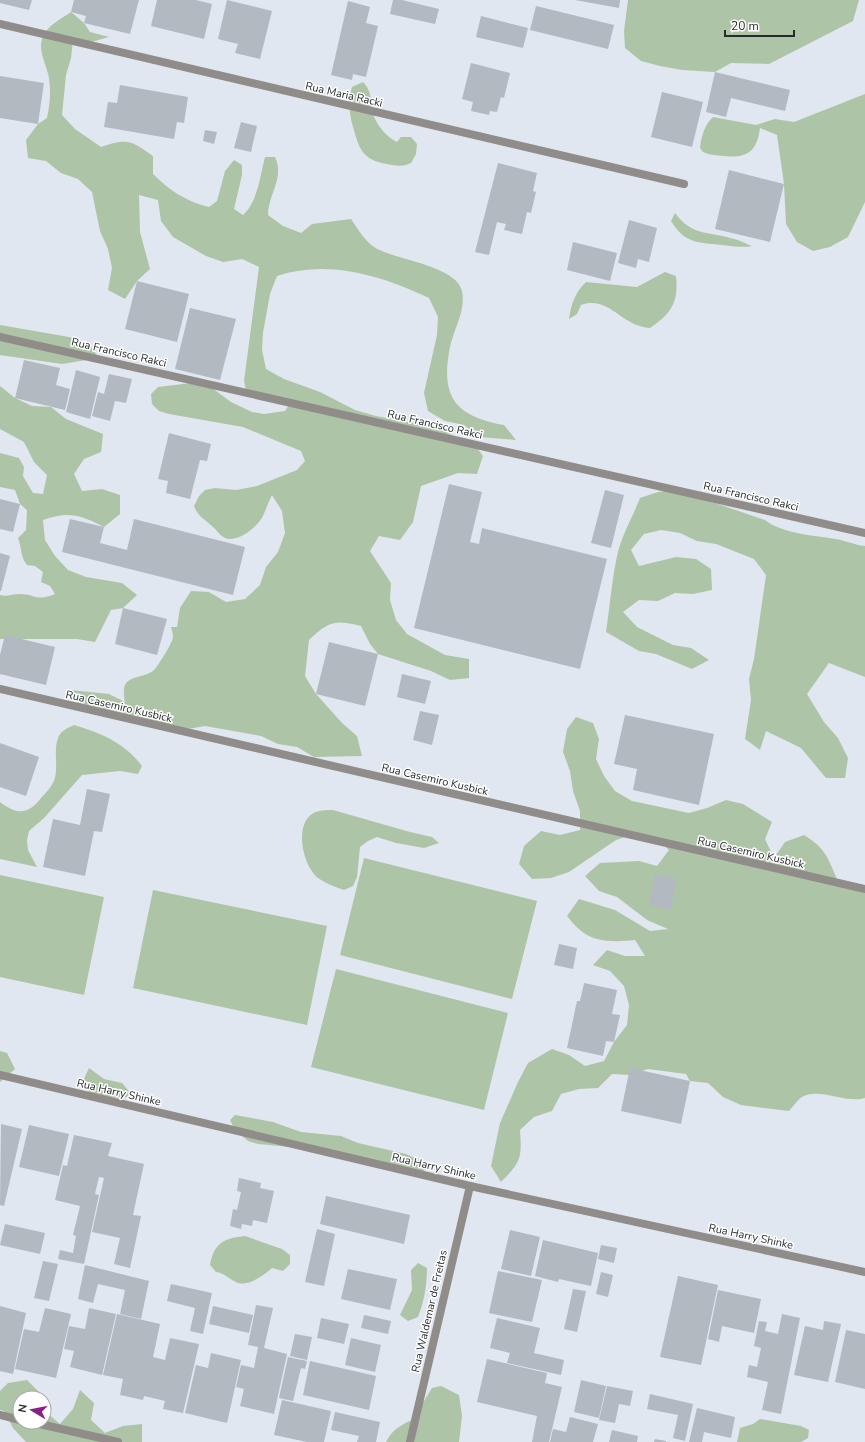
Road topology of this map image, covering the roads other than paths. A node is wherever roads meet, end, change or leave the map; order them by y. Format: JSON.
{"nodes":[{"id":1,"x":0,"y":24,"type":"edge"},
{"id":2,"x":684,"y":184,"type":"dead end"},
{"id":3,"x":0,"y":337,"type":"edge"},
{"id":4,"x":865,"y":533,"type":"edge"},
{"id":5,"x":0,"y":690,"type":"edge"},
{"id":6,"x":865,"y":889,"type":"edge"},
{"id":7,"x":0,"y":1075,"type":"edge"},
{"id":8,"x":470,"y":1186,"type":"junction"},
{"id":9,"x":865,"y":1272,"type":"edge"},
{"id":10,"x":0,"y":1415,"type":"edge"},
{"id":11,"x":12,"y":1418,"type":"edge"},
{"id":12,"x":52,"y":1427,"type":"edge"},
{"id":13,"x":118,"y":1442,"type":"edge"},
{"id":14,"x":410,"y":1442,"type":"edge"}],
"edges":[{"from":1,"to":2,"type":"street","name":"Rua Maria Racki"},
{"from":3,"to":4,"type":"street","name":"Rua Francisco Rakci"},
{"from":5,"to":6,"type":"street","name":"Rua Casemiro Kusbick"},
{"from":7,"to":8,"type":"street","name":"Rua Harry Shinke"},
{"from":8,"to":9,"type":"street","name":"Rua Harry Shinke"},
{"from":8,"to":14,"type":"street","name":"Rua Waldemar de Freitas"},
{"from":10,"to":11,"type":"street"},
{"from":12,"to":13,"type":"street"}]}
